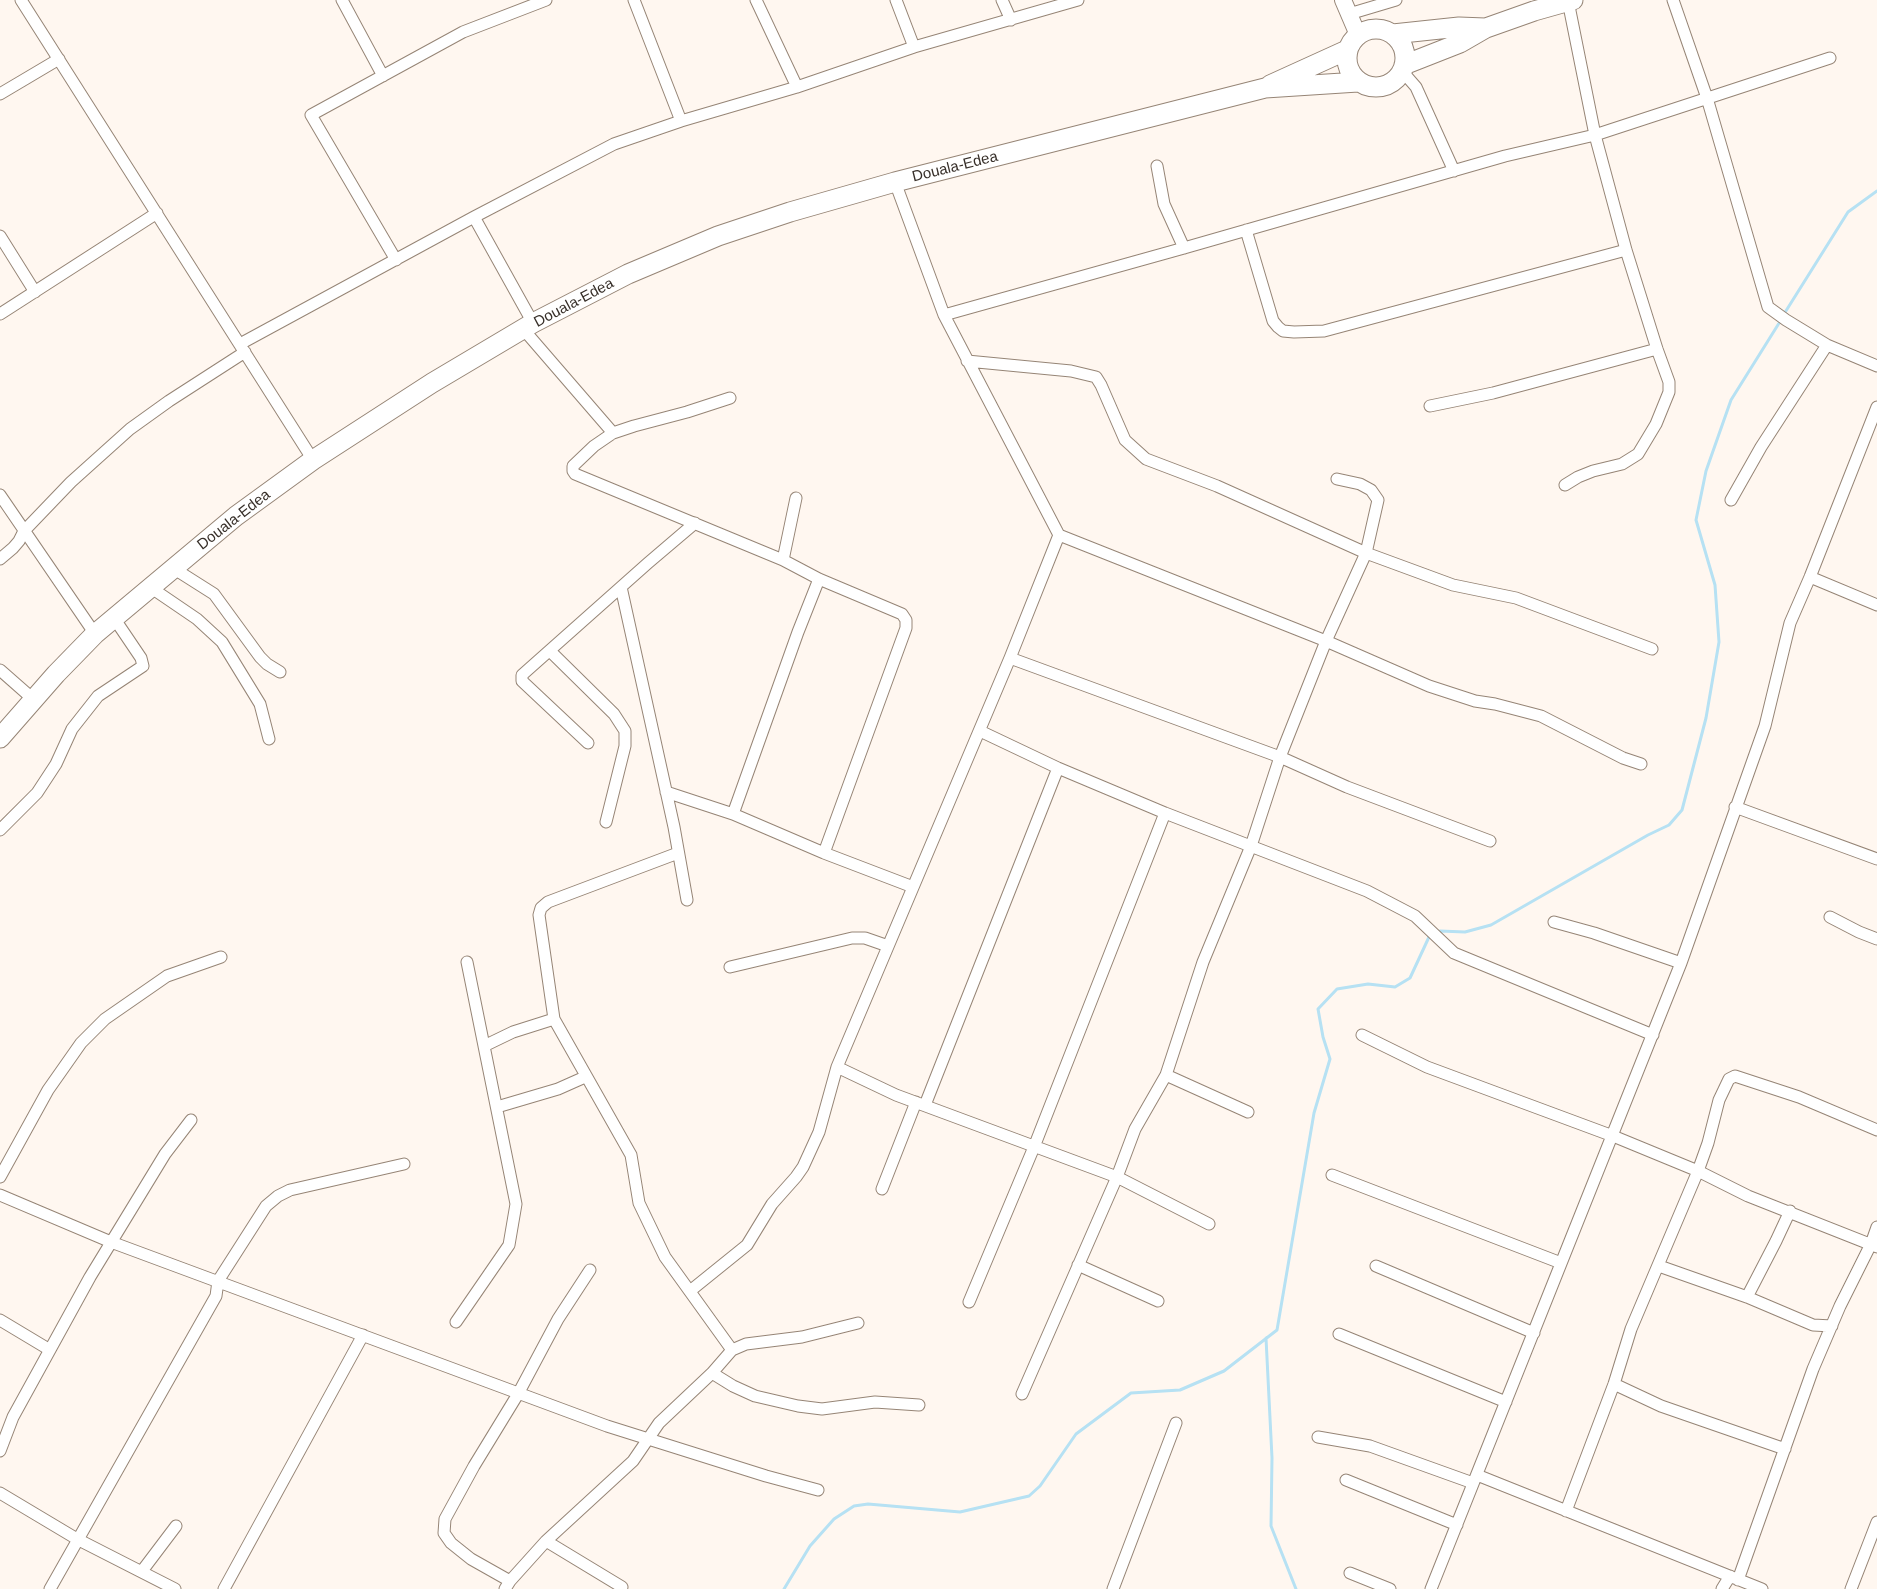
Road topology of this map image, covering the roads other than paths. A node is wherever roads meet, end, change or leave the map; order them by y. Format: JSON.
{"nodes":[{"id":1,"x":21,"y":0,"type":"edge"},
{"id":2,"x":342,"y":0,"type":"edge"},
{"id":3,"x":546,"y":0,"type":"edge"},
{"id":4,"x":634,"y":0,"type":"edge"},
{"id":5,"x":756,"y":0,"type":"edge"},
{"id":6,"x":896,"y":0,"type":"edge"},
{"id":7,"x":1002,"y":0,"type":"edge"},
{"id":8,"x":1078,"y":0,"type":"edge"},
{"id":9,"x":1396,"y":0,"type":"edge"},
{"id":10,"x":1673,"y":0,"type":"edge"},
{"id":11,"x":1570,"y":1,"type":"edge"},
{"id":12,"x":1532,"y":5,"type":"edge"},
{"id":13,"x":1346,"y":7,"type":"edge"},
{"id":14,"x":1011,"y":20,"type":"junction"},
{"id":15,"x":1486,"y":28,"type":"junction"},
{"id":16,"x":1393,"y":34,"type":"junction"},
{"id":17,"x":1352,"y":43,"type":"junction"},
{"id":18,"x":914,"y":47,"type":"junction"},
{"id":19,"x":1830,"y":58,"type":"dead end"},
{"id":20,"x":59,"y":59,"type":"junction"},
{"id":21,"x":1403,"y":68,"type":"junction"},
{"id":22,"x":382,"y":76,"type":"junction"},
{"id":23,"x":1358,"y":82,"type":"junction"},
{"id":24,"x":797,"y":87,"type":"junction"},
{"id":25,"x":1265,"y":88,"type":"junction"},
{"id":26,"x":0,"y":94,"type":"edge"},
{"id":27,"x":1707,"y":98,"type":"junction"},
{"id":28,"x":681,"y":121,"type":"junction"},
{"id":29,"x":1595,"y":135,"type":"junction"},
{"id":30,"x":1157,"y":166,"type":"dead end"},
{"id":31,"x":1454,"y":171,"type":"junction"},
{"id":32,"x":895,"y":182,"type":"junction"},
{"id":33,"x":156,"y":213,"type":"junction"},
{"id":34,"x":474,"y":217,"type":"junction"},
{"id":35,"x":1246,"y":230,"type":"junction"},
{"id":36,"x":0,"y":236,"type":"edge"},
{"id":37,"x":1184,"y":248,"type":"junction"},
{"id":38,"x":1626,"y":250,"type":"junction"},
{"id":39,"x":396,"y":260,"type":"junction"},
{"id":40,"x":35,"y":292,"type":"junction"},
{"id":41,"x":0,"y":314,"type":"edge"},
{"id":42,"x":944,"y":314,"type":"junction"},
{"id":43,"x":528,"y":327,"type":"junction"},
{"id":44,"x":1827,"y":345,"type":"junction"},
{"id":45,"x":242,"y":348,"type":"junction"},
{"id":46,"x":1657,"y":349,"type":"junction"},
{"id":47,"x":967,"y":361,"type":"junction"},
{"id":48,"x":1877,"y":366,"type":"edge"},
{"id":49,"x":730,"y":398,"type":"dead end"},
{"id":50,"x":1430,"y":406,"type":"dead end"},
{"id":51,"x":1877,"y":407,"type":"edge"},
{"id":52,"x":613,"y":434,"type":"junction"},
{"id":53,"x":313,"y":460,"type":"junction"},
{"id":54,"x":1337,"y":479,"type":"dead end"},
{"id":55,"x":1565,"y":485,"type":"dead end"},
{"id":56,"x":0,"y":495,"type":"edge"},
{"id":57,"x":796,"y":498,"type":"dead end"},
{"id":58,"x":1731,"y":500,"type":"dead end"},
{"id":59,"x":695,"y":523,"type":"junction"},
{"id":60,"x":24,"y":531,"type":"junction"},
{"id":61,"x":1059,"y":535,"type":"junction"},
{"id":62,"x":1366,"y":553,"type":"junction"},
{"id":63,"x":0,"y":559,"type":"edge"},
{"id":64,"x":783,"y":560,"type":"junction"},
{"id":65,"x":173,"y":568,"type":"junction"},
{"id":66,"x":1810,"y":577,"type":"junction"},
{"id":67,"x":819,"y":579,"type":"junction"},
{"id":68,"x":150,"y":587,"type":"junction"},
{"id":69,"x":621,"y":587,"type":"junction"},
{"id":70,"x":1877,"y":605,"type":"edge"},
{"id":71,"x":114,"y":618,"type":"junction"},
{"id":72,"x":95,"y":634,"type":"junction"},
{"id":73,"x":1326,"y":641,"type":"junction"},
{"id":74,"x":1652,"y":649,"type":"dead end"},
{"id":75,"x":550,"y":651,"type":"junction"},
{"id":76,"x":1010,"y":658,"type":"junction"},
{"id":77,"x":0,"y":670,"type":"edge"},
{"id":78,"x":280,"y":672,"type":"dead end"},
{"id":79,"x":33,"y":699,"type":"junction"},
{"id":80,"x":980,"y":730,"type":"junction"},
{"id":81,"x":0,"y":738,"type":"edge"},
{"id":82,"x":269,"y":739,"type":"dead end"},
{"id":83,"x":588,"y":743,"type":"dead end"},
{"id":84,"x":1280,"y":757,"type":"junction"},
{"id":85,"x":1641,"y":764,"type":"dead end"},
{"id":86,"x":1058,"y":768,"type":"junction"},
{"id":87,"x":666,"y":792,"type":"junction"},
{"id":88,"x":1736,"y":807,"type":"junction"},
{"id":89,"x":1165,"y":813,"type":"junction"},
{"id":90,"x":733,"y":814,"type":"junction"},
{"id":91,"x":606,"y":822,"type":"dead end"},
{"id":92,"x":0,"y":830,"type":"edge"},
{"id":93,"x":1490,"y":841,"type":"dead end"},
{"id":94,"x":1250,"y":846,"type":"junction"},
{"id":95,"x":678,"y":853,"type":"junction"},
{"id":96,"x":824,"y":853,"type":"junction"},
{"id":97,"x":1877,"y":859,"type":"edge"},
{"id":98,"x":913,"y":887,"type":"junction"},
{"id":99,"x":686,"y":900,"type":"dead end"},
{"id":100,"x":1830,"y":917,"type":"dead end"},
{"id":101,"x":1554,"y":922,"type":"dead end"},
{"id":102,"x":1877,"y":939,"type":"edge"},
{"id":103,"x":888,"y":946,"type":"junction"},
{"id":104,"x":221,"y":956,"type":"dead end"},
{"id":105,"x":468,"y":962,"type":"dead end"},
{"id":106,"x":1682,"y":964,"type":"junction"},
{"id":107,"x":730,"y":967,"type":"dead end"},
{"id":108,"x":554,"y":1019,"type":"junction"},
{"id":109,"x":1362,"y":1035,"type":"dead end"},
{"id":110,"x":1653,"y":1035,"type":"junction"},
{"id":111,"x":484,"y":1046,"type":"junction"},
{"id":112,"x":837,"y":1067,"type":"junction"},
{"id":113,"x":1166,"y":1075,"type":"junction"},
{"id":114,"x":585,"y":1077,"type":"junction"},
{"id":115,"x":921,"y":1104,"type":"junction"},
{"id":116,"x":497,"y":1107,"type":"junction"},
{"id":117,"x":1248,"y":1112,"type":"dead end"},
{"id":118,"x":191,"y":1120,"type":"dead end"},
{"id":119,"x":1877,"y":1130,"type":"edge"},
{"id":120,"x":1613,"y":1136,"type":"junction"},
{"id":121,"x":1034,"y":1147,"type":"junction"},
{"id":122,"x":404,"y":1164,"type":"dead end"},
{"id":123,"x":1698,"y":1171,"type":"junction"},
{"id":124,"x":1332,"y":1175,"type":"dead end"},
{"id":125,"x":0,"y":1177,"type":"edge"},
{"id":126,"x":1117,"y":1177,"type":"junction"},
{"id":127,"x":882,"y":1189,"type":"dead end"},
{"id":128,"x":0,"y":1195,"type":"edge"},
{"id":129,"x":1790,"y":1211,"type":"junction"},
{"id":130,"x":1209,"y":1224,"type":"dead end"},
{"id":131,"x":1877,"y":1226,"type":"edge"},
{"id":132,"x":111,"y":1242,"type":"junction"},
{"id":133,"x":1874,"y":1245,"type":"edge"},
{"id":134,"x":1561,"y":1263,"type":"junction"},
{"id":135,"x":1078,"y":1265,"type":"junction"},
{"id":136,"x":1376,"y":1266,"type":"dead end"},
{"id":137,"x":1659,"y":1266,"type":"junction"},
{"id":138,"x":590,"y":1270,"type":"dead end"},
{"id":139,"x":218,"y":1281,"type":"junction"},
{"id":140,"x":690,"y":1291,"type":"junction"},
{"id":141,"x":1747,"y":1297,"type":"junction"},
{"id":142,"x":1158,"y":1301,"type":"dead end"},
{"id":143,"x":969,"y":1302,"type":"dead end"},
{"id":144,"x":0,"y":1320,"type":"edge"},
{"id":145,"x":456,"y":1322,"type":"dead end"},
{"id":146,"x":858,"y":1323,"type":"dead end"},
{"id":147,"x":1832,"y":1326,"type":"junction"},
{"id":148,"x":1534,"y":1333,"type":"junction"},
{"id":149,"x":1339,"y":1334,"type":"dead end"},
{"id":150,"x":363,"y":1335,"type":"junction"},
{"id":151,"x":50,"y":1350,"type":"junction"},
{"id":152,"x":732,"y":1350,"type":"junction"},
{"id":153,"x":712,"y":1373,"type":"junction"},
{"id":154,"x":1614,"y":1384,"type":"junction"},
{"id":155,"x":518,"y":1394,"type":"junction"},
{"id":156,"x":1022,"y":1394,"type":"dead end"},
{"id":157,"x":1506,"y":1402,"type":"junction"},
{"id":158,"x":919,"y":1404,"type":"dead end"},
{"id":159,"x":1176,"y":1423,"type":"dead end"},
{"id":160,"x":1318,"y":1437,"type":"dead end"},
{"id":161,"x":648,"y":1440,"type":"junction"},
{"id":162,"x":1785,"y":1449,"type":"junction"},
{"id":163,"x":0,"y":1451,"type":"edge"},
{"id":164,"x":1475,"y":1479,"type":"junction"},
{"id":165,"x":1346,"y":1480,"type":"dead end"},
{"id":166,"x":818,"y":1490,"type":"dead end"},
{"id":167,"x":0,"y":1493,"type":"edge"},
{"id":168,"x":1566,"y":1511,"type":"junction"},
{"id":169,"x":1877,"y":1523,"type":"edge"},
{"id":170,"x":1457,"y":1525,"type":"junction"},
{"id":171,"x":176,"y":1526,"type":"dead end"},
{"id":172,"x":77,"y":1539,"type":"junction"},
{"id":173,"x":546,"y":1541,"type":"junction"},
{"id":174,"x":142,"y":1571,"type":"junction"},
{"id":175,"x":1350,"y":1573,"type":"dead end"},
{"id":176,"x":1734,"y":1578,"type":"junction"},
{"id":177,"x":507,"y":1585,"type":"edge"},
{"id":178,"x":622,"y":1587,"type":"dead end"},
{"id":179,"x":50,"y":1589,"type":"edge"},
{"id":180,"x":174,"y":1589,"type":"edge"},
{"id":181,"x":224,"y":1589,"type":"edge"},
{"id":182,"x":1112,"y":1589,"type":"edge"},
{"id":183,"x":1390,"y":1589,"type":"edge"},
{"id":184,"x":1431,"y":1589,"type":"edge"},
{"id":185,"x":1722,"y":1589,"type":"edge"},
{"id":186,"x":1762,"y":1589,"type":"edge"},
{"id":187,"x":1851,"y":1589,"type":"edge"}],
"edges":[{"from":1,"to":20,"type":"street"},
{"from":2,"to":22,"type":"street"},
{"from":3,"to":22,"type":"street"},
{"from":4,"to":28,"type":"street"},
{"from":5,"to":24,"type":"street"},
{"from":6,"to":18,"type":"street"},
{"from":7,"to":14,"type":"street"},
{"from":8,"to":14,"type":"street"},
{"from":9,"to":13,"type":"street"},
{"from":10,"to":27,"type":"street"},
{"from":11,"to":12,"type":"highway"},
{"from":11,"to":29,"type":"street"},
{"from":12,"to":15,"type":"highway"},
{"from":13,"to":17,"type":"main road"},
{"from":14,"to":18,"type":"street"},
{"from":15,"to":16,"type":"highway"},
{"from":15,"to":21,"type":"highway"},
{"from":16,"to":17,"type":"highway"},
{"from":16,"to":21,"type":"highway"},
{"from":17,"to":23,"type":"highway"},
{"from":17,"to":25,"type":"highway","name":"Douala-Edea"},
{"from":18,"to":24,"type":"street"},
{"from":19,"to":27,"type":"street"},
{"from":20,"to":26,"type":"street"},
{"from":20,"to":33,"type":"street"},
{"from":21,"to":23,"type":"highway"},
{"from":21,"to":31,"type":"street"},
{"from":22,"to":39,"type":"street"},
{"from":23,"to":25,"type":"highway","name":"Douala-Edea"},
{"from":24,"to":28,"type":"street"},
{"from":25,"to":32,"type":"highway","name":"Douala-Edea"},
{"from":27,"to":29,"type":"street"},
{"from":27,"to":44,"type":"street"},
{"from":28,"to":34,"type":"street"},
{"from":29,"to":31,"type":"street"},
{"from":29,"to":38,"type":"street"},
{"from":30,"to":37,"type":"street"},
{"from":31,"to":35,"type":"street"},
{"from":32,"to":42,"type":"street"},
{"from":32,"to":43,"type":"highway","name":"Douala-Edea"},
{"from":33,"to":40,"type":"street"},
{"from":33,"to":45,"type":"street"},
{"from":34,"to":39,"type":"street"},
{"from":34,"to":43,"type":"street"},
{"from":35,"to":37,"type":"street"},
{"from":35,"to":38,"type":"street"},
{"from":36,"to":40,"type":"street"},
{"from":37,"to":42,"type":"street"},
{"from":38,"to":46,"type":"street"},
{"from":39,"to":45,"type":"street"},
{"from":40,"to":41,"type":"street"},
{"from":42,"to":47,"type":"street"},
{"from":43,"to":52,"type":"street"},
{"from":43,"to":53,"type":"highway","name":"Douala-Edea"},
{"from":44,"to":48,"type":"street"},
{"from":44,"to":58,"type":"street"},
{"from":45,"to":53,"type":"street"},
{"from":45,"to":60,"type":"street"},
{"from":46,"to":50,"type":"street"},
{"from":46,"to":55,"type":"street"},
{"from":47,"to":61,"type":"street"},
{"from":47,"to":62,"type":"street"},
{"from":49,"to":52,"type":"street"},
{"from":51,"to":66,"type":"street"},
{"from":52,"to":59,"type":"street"},
{"from":53,"to":65,"type":"highway","name":"Douala-Edea"},
{"from":54,"to":62,"type":"street"},
{"from":56,"to":60,"type":"street"},
{"from":57,"to":64,"type":"street"},
{"from":59,"to":64,"type":"street"},
{"from":59,"to":69,"type":"street"},
{"from":60,"to":63,"type":"street"},
{"from":60,"to":72,"type":"street"},
{"from":61,"to":73,"type":"street"},
{"from":61,"to":76,"type":"street"},
{"from":62,"to":73,"type":"street"},
{"from":62,"to":74,"type":"street"},
{"from":64,"to":67,"type":"street"},
{"from":65,"to":68,"type":"highway","name":"Douala-Edea"},
{"from":65,"to":78,"type":"street"},
{"from":66,"to":70,"type":"street"},
{"from":66,"to":88,"type":"street"},
{"from":67,"to":90,"type":"street"},
{"from":67,"to":96,"type":"street"},
{"from":68,"to":71,"type":"highway","name":"Douala-Edea"},
{"from":68,"to":82,"type":"street"},
{"from":69,"to":75,"type":"street"},
{"from":69,"to":87,"type":"street"},
{"from":71,"to":72,"type":"highway","name":"Douala-Edea"},
{"from":71,"to":92,"type":"street"},
{"from":72,"to":79,"type":"highway","name":"Douala-Edea"},
{"from":73,"to":84,"type":"street"},
{"from":73,"to":85,"type":"street"},
{"from":75,"to":83,"type":"street"},
{"from":75,"to":91,"type":"street"},
{"from":76,"to":80,"type":"street"},
{"from":76,"to":84,"type":"street"},
{"from":77,"to":79,"type":"street"},
{"from":79,"to":81,"type":"highway","name":"Douala-Edea"},
{"from":80,"to":86,"type":"street"},
{"from":80,"to":98,"type":"street"},
{"from":84,"to":93,"type":"street"},
{"from":84,"to":94,"type":"street"},
{"from":86,"to":89,"type":"street"},
{"from":86,"to":115,"type":"street"},
{"from":87,"to":90,"type":"street"},
{"from":87,"to":95,"type":"street"},
{"from":88,"to":97,"type":"street"},
{"from":88,"to":106,"type":"street"},
{"from":89,"to":94,"type":"street"},
{"from":89,"to":121,"type":"street"},
{"from":90,"to":96,"type":"street"},
{"from":94,"to":110,"type":"street"},
{"from":94,"to":113,"type":"street"},
{"from":95,"to":99,"type":"street"},
{"from":95,"to":108,"type":"street"},
{"from":96,"to":98,"type":"street"},
{"from":98,"to":103,"type":"street"},
{"from":100,"to":102,"type":"street"},
{"from":101,"to":106,"type":"street"},
{"from":103,"to":107,"type":"street"},
{"from":103,"to":112,"type":"street"},
{"from":104,"to":125,"type":"street"},
{"from":105,"to":111,"type":"street"},
{"from":106,"to":110,"type":"street"},
{"from":108,"to":111,"type":"street"},
{"from":108,"to":114,"type":"street"},
{"from":109,"to":120,"type":"street"},
{"from":110,"to":120,"type":"street"},
{"from":111,"to":116,"type":"street"},
{"from":112,"to":115,"type":"street"},
{"from":112,"to":140,"type":"street"},
{"from":113,"to":117,"type":"street"},
{"from":113,"to":126,"type":"street"},
{"from":114,"to":116,"type":"street"},
{"from":114,"to":140,"type":"street"},
{"from":115,"to":121,"type":"street"},
{"from":115,"to":127,"type":"street"},
{"from":116,"to":145,"type":"street"},
{"from":118,"to":132,"type":"street"},
{"from":119,"to":123,"type":"street"},
{"from":120,"to":123,"type":"street"},
{"from":120,"to":134,"type":"street"},
{"from":121,"to":126,"type":"street"},
{"from":121,"to":143,"type":"street"},
{"from":122,"to":139,"type":"street"},
{"from":123,"to":129,"type":"street"},
{"from":123,"to":137,"type":"street"},
{"from":124,"to":134,"type":"street"},
{"from":126,"to":130,"type":"street"},
{"from":126,"to":135,"type":"street"},
{"from":128,"to":132,"type":"street"},
{"from":129,"to":133,"type":"street"},
{"from":129,"to":141,"type":"street"},
{"from":131,"to":133,"type":"street"},
{"from":132,"to":139,"type":"street"},
{"from":132,"to":151,"type":"street"},
{"from":133,"to":147,"type":"street"},
{"from":134,"to":148,"type":"street"},
{"from":135,"to":142,"type":"street"},
{"from":135,"to":156,"type":"street"},
{"from":136,"to":148,"type":"street"},
{"from":137,"to":141,"type":"street"},
{"from":137,"to":154,"type":"street"},
{"from":138,"to":155,"type":"street"},
{"from":139,"to":150,"type":"street"},
{"from":139,"to":172,"type":"street"},
{"from":140,"to":152,"type":"street"},
{"from":141,"to":147,"type":"street"},
{"from":144,"to":151,"type":"street"},
{"from":146,"to":152,"type":"street"},
{"from":147,"to":162,"type":"street"},
{"from":148,"to":157,"type":"street"},
{"from":149,"to":157,"type":"street"},
{"from":150,"to":155,"type":"street"},
{"from":150,"to":181,"type":"street"},
{"from":151,"to":163,"type":"street"},
{"from":152,"to":153,"type":"street"},
{"from":153,"to":158,"type":"street"},
{"from":153,"to":161,"type":"street"},
{"from":154,"to":162,"type":"street"},
{"from":154,"to":168,"type":"street"},
{"from":155,"to":161,"type":"street"},
{"from":155,"to":177,"type":"street"},
{"from":157,"to":164,"type":"street"},
{"from":159,"to":182,"type":"street"},
{"from":160,"to":164,"type":"street"},
{"from":161,"to":166,"type":"street"},
{"from":161,"to":173,"type":"street"},
{"from":162,"to":176,"type":"street"},
{"from":164,"to":168,"type":"street"},
{"from":164,"to":170,"type":"street"},
{"from":165,"to":170,"type":"street"},
{"from":167,"to":172,"type":"street"},
{"from":168,"to":176,"type":"street"},
{"from":169,"to":187,"type":"street"},
{"from":170,"to":184,"type":"street"},
{"from":171,"to":174,"type":"street"},
{"from":172,"to":174,"type":"street"},
{"from":172,"to":179,"type":"street"},
{"from":173,"to":177,"type":"street"},
{"from":173,"to":178,"type":"street"},
{"from":174,"to":180,"type":"street"},
{"from":175,"to":183,"type":"street"},
{"from":176,"to":185,"type":"street"},
{"from":176,"to":186,"type":"street"}]}
